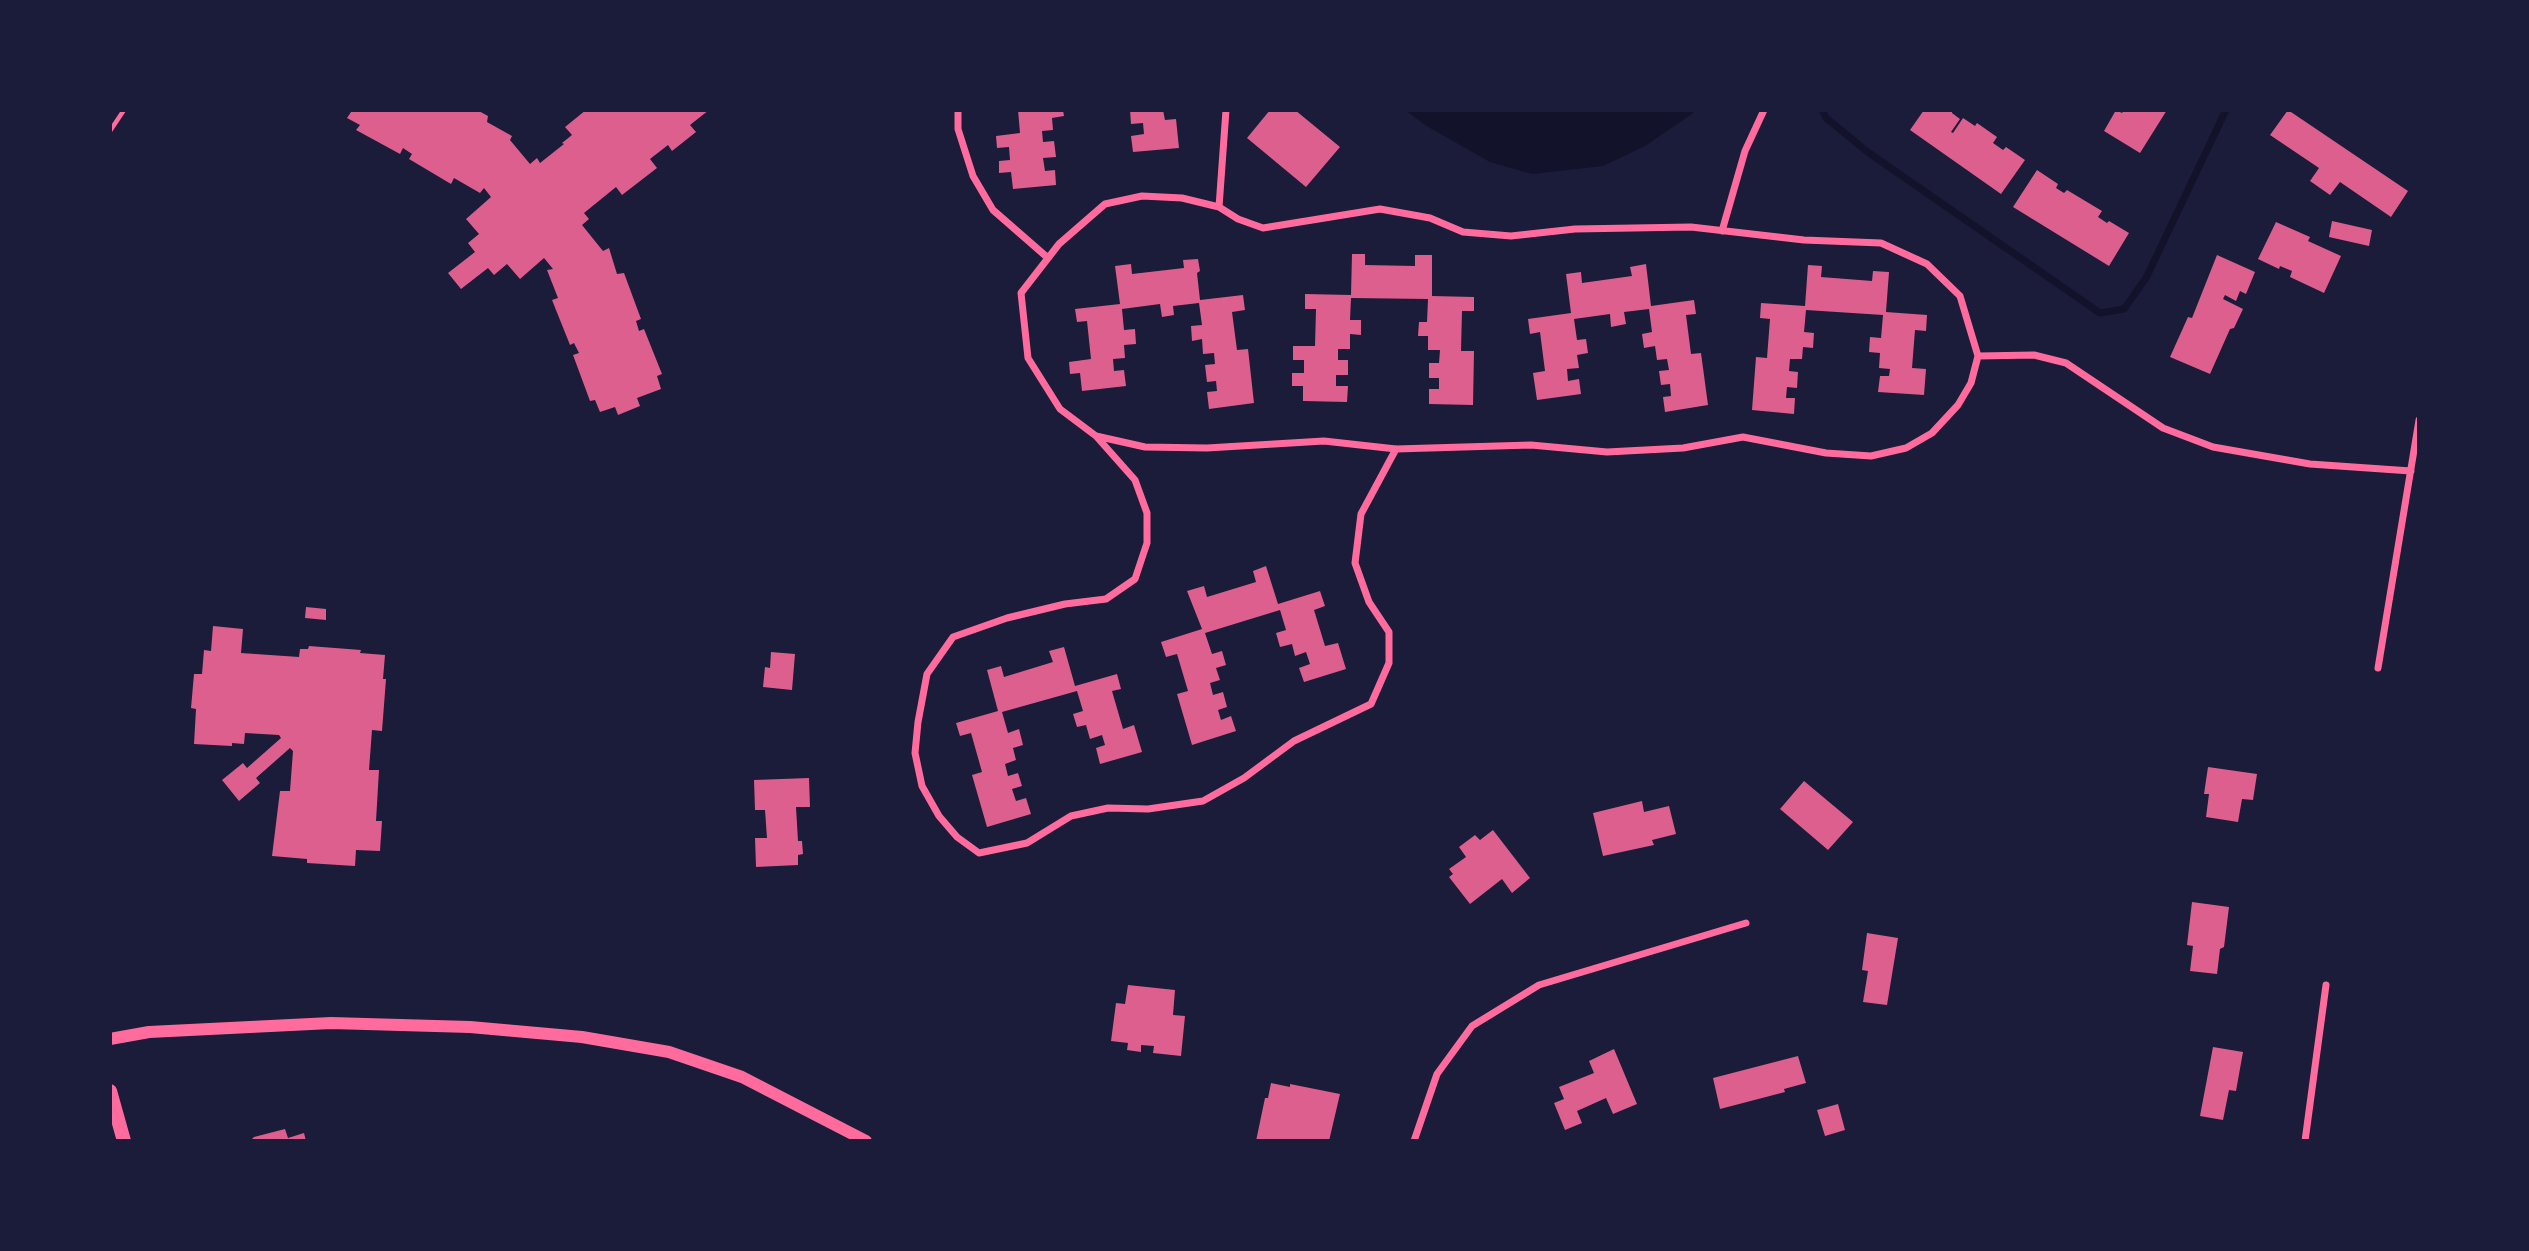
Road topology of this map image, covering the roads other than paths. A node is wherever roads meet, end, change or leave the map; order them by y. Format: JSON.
{"nodes":[{"id":1,"x":958,"y":110,"type":"edge"},
{"id":2,"x":1226,"y":110,"type":"edge"},
{"id":3,"x":1764,"y":110,"type":"edge"},
{"id":4,"x":1219,"y":207,"type":"junction"},
{"id":5,"x":1722,"y":231,"type":"junction"},
{"id":6,"x":1048,"y":258,"type":"junction"},
{"id":7,"x":1978,"y":356,"type":"junction"},
{"id":8,"x":2419,"y":420,"type":"edge"},
{"id":9,"x":1096,"y":436,"type":"junction"},
{"id":10,"x":1396,"y":449,"type":"junction"},
{"id":11,"x":2412,"y":471,"type":"junction"},
{"id":12,"x":2378,"y":668,"type":"dead end"},
{"id":13,"x":1746,"y":923,"type":"dead end"},
{"id":14,"x":2326,"y":985,"type":"dead end"},
{"id":15,"x":110,"y":1039,"type":"edge"},
{"id":16,"x":110,"y":1091,"type":"edge"},
{"id":17,"x":124,"y":1141,"type":"edge"},
{"id":18,"x":866,"y":1141,"type":"edge"},
{"id":19,"x":1414,"y":1141,"type":"edge"},
{"id":20,"x":2305,"y":1141,"type":"edge"}],
"edges":[{"from":1,"to":6,"type":"street"},
{"from":2,"to":4,"type":"street"},
{"from":3,"to":5,"type":"street"},
{"from":4,"to":5,"type":"street"},
{"from":4,"to":6,"type":"street"},
{"from":5,"to":7,"type":"street"},
{"from":6,"to":9,"type":"street"},
{"from":7,"to":10,"type":"street"},
{"from":7,"to":11,"type":"street"},
{"from":8,"to":11,"type":"street"},
{"from":9,"to":10,"type":"street"},
{"from":9,"to":10,"type":"street"},
{"from":11,"to":12,"type":"street"},
{"from":13,"to":19,"type":"street"},
{"from":14,"to":20,"type":"street"},
{"from":15,"to":18,"type":"street"},
{"from":16,"to":17,"type":"main road"}]}
